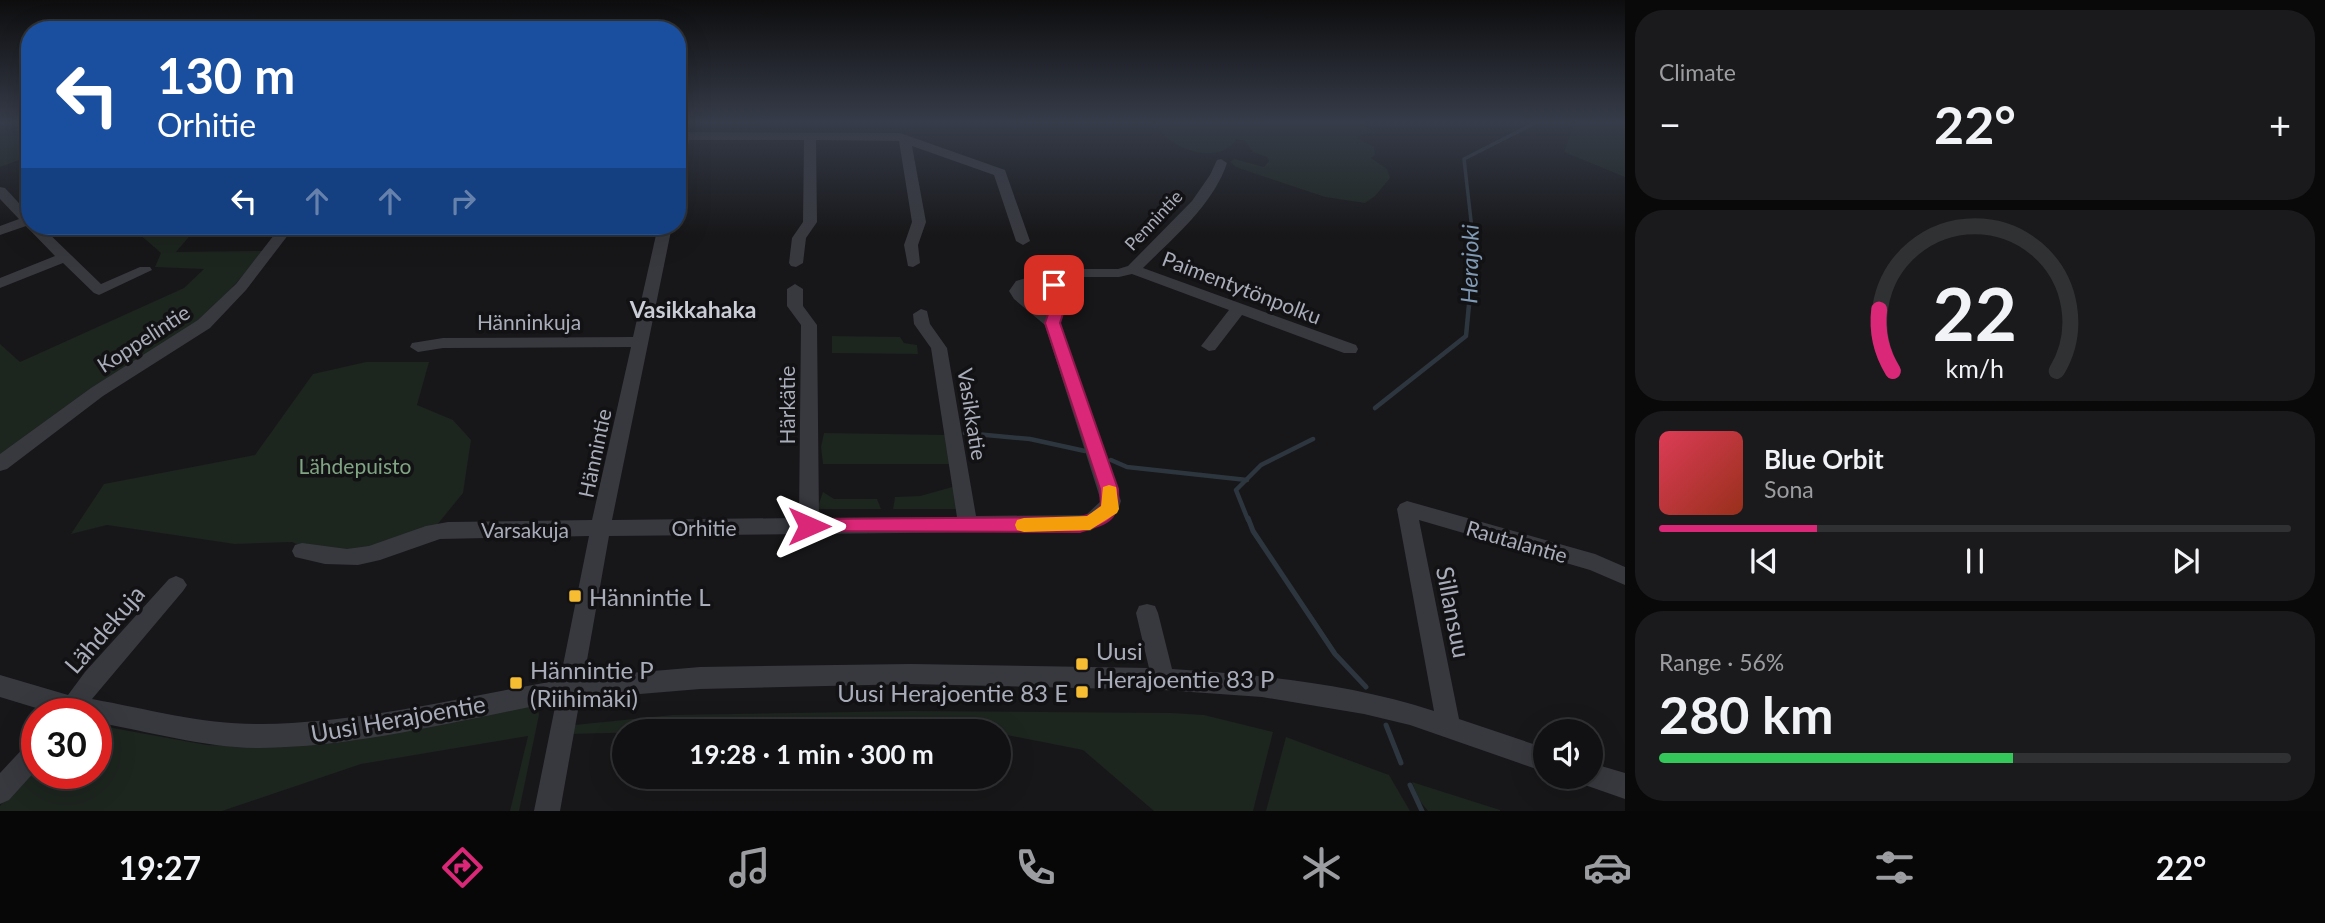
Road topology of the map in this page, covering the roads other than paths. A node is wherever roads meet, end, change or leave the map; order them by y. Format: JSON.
{"nodes":[{"id":1,"x":810,"y":160,"type":"edge"},
{"id":2,"x":909,"y":160,"type":"edge"},
{"id":3,"x":964,"y":160,"type":"edge"},
{"id":4,"x":1221,"y":163,"type":"dead end"},
{"id":5,"x":0,"y":191,"type":"edge"},
{"id":6,"x":21,"y":213,"type":"edge"},
{"id":7,"x":21,"y":225,"type":"edge"},
{"id":8,"x":0,"y":231,"type":"edge"},
{"id":9,"x":42,"y":235,"type":"edge"},
{"id":10,"x":281,"y":235,"type":"edge"},
{"id":11,"x":663,"y":235,"type":"edge"},
{"id":12,"x":1023,"y":242,"type":"dead end"},
{"id":13,"x":65,"y":257,"type":"junction"},
{"id":14,"x":796,"y":263,"type":"dead end"},
{"id":15,"x":913,"y":263,"type":"dead end"},
{"id":16,"x":1133,"y":269,"type":"junction"},
{"id":17,"x":145,"y":270,"type":"dead end"},
{"id":18,"x":1038,"y":280,"type":"junction"},
{"id":19,"x":0,"y":283,"type":"edge"},
{"id":20,"x":795,"y":289,"type":"dead end"},
{"id":21,"x":1238,"y":309,"type":"junction"},
{"id":22,"x":921,"y":314,"type":"dead end"},
{"id":23,"x":1052,"y":323,"type":"junction"},
{"id":24,"x":640,"y":342,"type":"junction"},
{"id":25,"x":1209,"y":346,"type":"dead end"},
{"id":26,"x":418,"y":347,"type":"dead end"},
{"id":27,"x":1350,"y":349,"type":"dead end"},
{"id":28,"x":0,"y":464,"type":"edge"},
{"id":29,"x":1407,"y":509,"type":"joint"},
{"id":30,"x":968,"y":525,"type":"junction"},
{"id":31,"x":809,"y":526,"type":"junction"},
{"id":32,"x":601,"y":527,"type":"junction"},
{"id":33,"x":302,"y":551,"type":"dead end"},
{"id":34,"x":1625,"y":576,"type":"edge"},
{"id":35,"x":176,"y":585,"type":"dead end"},
{"id":36,"x":1147,"y":613,"type":"dead end"},
{"id":37,"x":1163,"y":679,"type":"junction"},
{"id":38,"x":0,"y":685,"type":"edge"},
{"id":39,"x":570,"y":689,"type":"junction"},
{"id":40,"x":35,"y":698,"type":"edge"},
{"id":41,"x":79,"y":698,"type":"edge"},
{"id":42,"x":112,"y":717,"type":"edge"},
{"id":43,"x":1447,"y":726,"type":"junction"},
{"id":44,"x":1533,"y":756,"type":"edge"},
{"id":45,"x":21,"y":769,"type":"edge"},
{"id":46,"x":1603,"y":779,"type":"edge"},
{"id":47,"x":1625,"y":786,"type":"edge"},
{"id":48,"x":0,"y":792,"type":"edge"},
{"id":49,"x":547,"y":811,"type":"edge"}],
"edges":[{"from":1,"to":14,"type":"street"},
{"from":2,"to":15,"type":"street"},
{"from":3,"to":12,"type":"street"},
{"from":4,"to":16,"type":"street","name":"Pennintie"},
{"from":5,"to":6,"type":"street"},
{"from":7,"to":8,"type":"street"},
{"from":9,"to":13,"type":"street"},
{"from":10,"to":28,"type":"street","name":"Koppelintie"},
{"from":11,"to":24,"type":"street","name":"Hännintie"},
{"from":13,"to":17,"type":"street"},
{"from":13,"to":19,"type":"street"},
{"from":16,"to":18,"type":"street","name":"Paimentytönpolku"},
{"from":16,"to":21,"type":"street","name":"Paimentytönpolku"},
{"from":18,"to":23,"type":"street","name":"Orhitie"},
{"from":18,"to":23,"type":"street","name":"Orhitie"},
{"from":20,"to":31,"type":"street","name":"Härkätie"},
{"from":21,"to":25,"type":"street"},
{"from":21,"to":27,"type":"street","name":"Paimentytönpolku"},
{"from":22,"to":30,"type":"street","name":"Vasikkatie"},
{"from":23,"to":30,"type":"street","name":"Orhitie"},
{"from":24,"to":26,"type":"street","name":"Hänninkuja"},
{"from":24,"to":32,"type":"street","name":"Hännintie"},
{"from":29,"to":34,"type":"street","name":"Rautalantie"},
{"from":29,"to":43,"type":"street","name":"Sillansuu"},
{"from":30,"to":31,"type":"street","name":"Orhitie"},
{"from":31,"to":32,"type":"street","name":"Orhitie"},
{"from":32,"to":33,"type":"street","name":"Varsakuja"},
{"from":32,"to":39,"type":"street","name":"Hännintie"},
{"from":35,"to":41,"type":"street","name":"Lähdekuja"},
{"from":36,"to":37,"type":"street"},
{"from":37,"to":39,"type":"street","name":"Uusi Herajoentie"},
{"from":37,"to":43,"type":"street","name":"Uusi Herajoentie"},
{"from":38,"to":40,"type":"street","name":"Uusi Herajoentie"},
{"from":39,"to":42,"type":"street","name":"Uusi Herajoentie"},
{"from":39,"to":49,"type":"street","name":"Hännintie"},
{"from":43,"to":44,"type":"street","name":"Uusi Herajoentie"},
{"from":45,"to":48,"type":"street"},
{"from":46,"to":47,"type":"street"}]}
